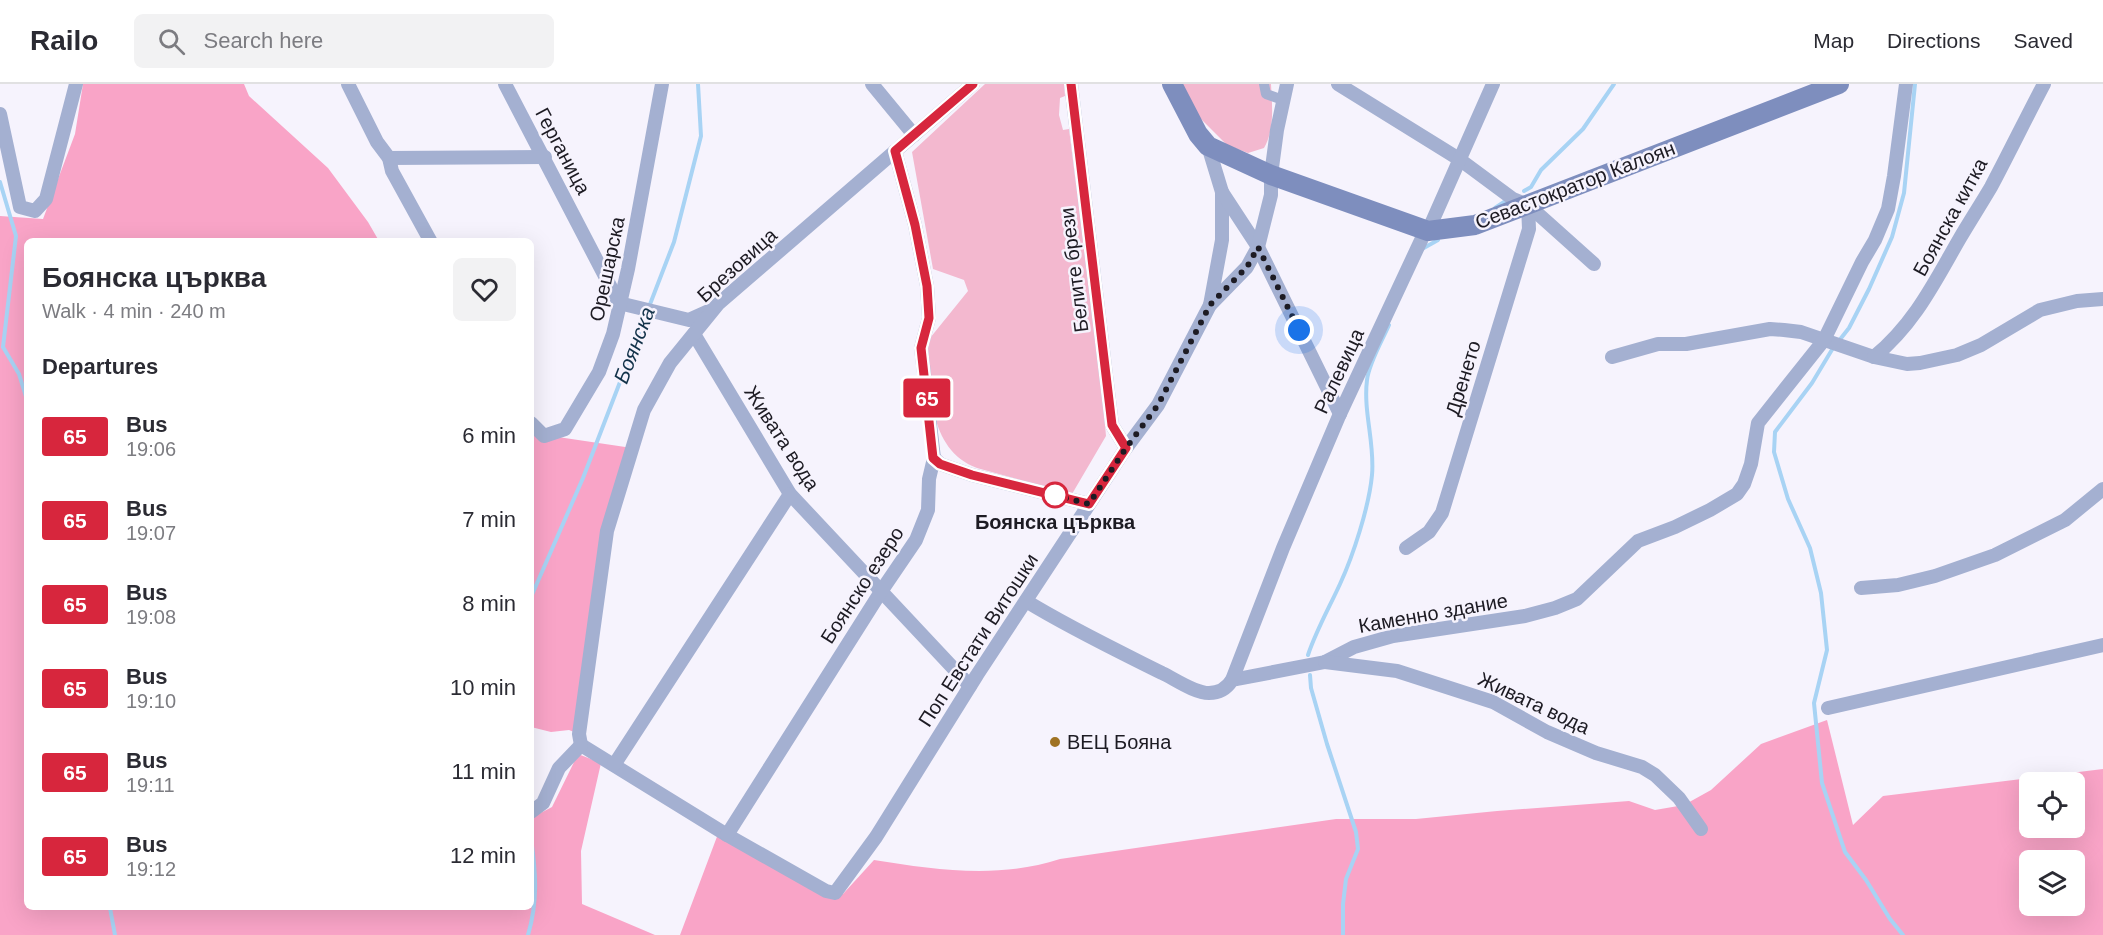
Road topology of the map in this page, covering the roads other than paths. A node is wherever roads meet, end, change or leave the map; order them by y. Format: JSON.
{"nodes":[{"id":1,"x":76,"y":84,"type":"edge"},
{"id":2,"x":348,"y":84,"type":"edge"},
{"id":3,"x":505,"y":84,"type":"edge"},
{"id":4,"x":662,"y":84,"type":"edge"},
{"id":5,"x":872,"y":84,"type":"edge"},
{"id":6,"x":973,"y":84,"type":"edge"},
{"id":7,"x":1071,"y":84,"type":"edge"},
{"id":8,"x":1172,"y":84,"type":"edge"},
{"id":9,"x":1264,"y":84,"type":"edge"},
{"id":10,"x":1287,"y":84,"type":"edge"},
{"id":11,"x":1338,"y":84,"type":"edge"},
{"id":12,"x":1492,"y":84,"type":"edge"},
{"id":13,"x":1839,"y":84,"type":"edge"},
{"id":14,"x":1906,"y":84,"type":"edge"},
{"id":15,"x":2044,"y":84,"type":"edge"},
{"id":16,"x":1283,"y":100,"type":"junction"},
{"id":17,"x":0,"y":114,"type":"edge"},
{"id":18,"x":914,"y":135,"type":"junction"},
{"id":19,"x":1208,"y":146,"type":"junction"},
{"id":20,"x":895,"y":151,"type":"junction"},
{"id":21,"x":545,"y":157,"type":"junction"},
{"id":22,"x":389,"y":158,"type":"junction"},
{"id":23,"x":1459,"y":159,"type":"junction"},
{"id":24,"x":1271,"y":175,"type":"junction"},
{"id":25,"x":1222,"y":192,"type":"junction"},
{"id":26,"x":1528,"y":205,"type":"junction"},
{"id":27,"x":1428,"y":231,"type":"junction"},
{"id":28,"x":429,"y":238,"type":"edge"},
{"id":29,"x":1258,"y":247,"type":"junction"},
{"id":30,"x":1594,"y":264,"type":"dead end"},
{"id":31,"x":2103,"y":299,"type":"edge"},
{"id":32,"x":619,"y":303,"type":"junction"},
{"id":33,"x":718,"y":304,"type":"junction"},
{"id":34,"x":1210,"y":305,"type":"junction"},
{"id":35,"x":694,"y":334,"type":"junction"},
{"id":36,"x":1824,"y":340,"type":"junction"},
{"id":37,"x":1612,"y":357,"type":"dead end"},
{"id":38,"x":1874,"y":357,"type":"junction"},
{"id":39,"x":1340,"y":414,"type":"junction"},
{"id":40,"x":534,"y":426,"type":"edge"},
{"id":41,"x":1126,"y":448,"type":"junction"},
{"id":42,"x":933,"y":458,"type":"junction"},
{"id":43,"x":2103,"y":489,"type":"edge"},
{"id":44,"x":790,"y":494,"type":"junction"},
{"id":45,"x":1089,"y":504,"type":"junction"},
{"id":46,"x":1406,"y":548,"type":"dead end"},
{"id":47,"x":1861,"y":588,"type":"dead end"},
{"id":48,"x":882,"y":590,"type":"junction"},
{"id":49,"x":1026,"y":601,"type":"junction"},
{"id":50,"x":2103,"y":645,"type":"edge"},
{"id":51,"x":1325,"y":662,"type":"junction"},
{"id":52,"x":1232,"y":680,"type":"junction"},
{"id":53,"x":970,"y":686,"type":"junction"},
{"id":54,"x":1828,"y":708,"type":"dead end"},
{"id":55,"x":581,"y":745,"type":"junction"},
{"id":56,"x":614,"y":765,"type":"junction"},
{"id":57,"x":534,"y":811,"type":"edge"},
{"id":58,"x":1701,"y":829,"type":"dead end"},
{"id":59,"x":727,"y":835,"type":"junction"}],
"edges":[{"from":1,"to":17,"type":"street"},
{"from":2,"to":22,"type":"street"},
{"from":3,"to":21,"type":"street","name":"Герганица"},
{"from":4,"to":32,"type":"street","name":"Орешарска"},
{"from":5,"to":18,"type":"street"},
{"from":6,"to":18,"type":"street","name":"Брезовица"},
{"from":7,"to":41,"type":"street","name":"Белите брези"},
{"from":8,"to":19,"type":"main road"},
{"from":9,"to":16,"type":"street"},
{"from":10,"to":16,"type":"street","name":"Поп Евстати Витошки"},
{"from":11,"to":23,"type":"street"},
{"from":12,"to":23,"type":"street","name":"Ралевица"},
{"from":13,"to":26,"type":"main road","name":"Севастократор Калоян"},
{"from":14,"to":36,"type":"street"},
{"from":15,"to":38,"type":"street","name":"Боянска китка"},
{"from":16,"to":24,"type":"street","name":"Поп Евстати Витошки"},
{"from":18,"to":20,"type":"street","name":"Брезовица"},
{"from":19,"to":24,"type":"main road","name":"Севастократор Калоян"},
{"from":19,"to":25,"type":"street"},
{"from":20,"to":33,"type":"street","name":"Брезовица"},
{"from":20,"to":42,"type":"street","name":"Боянско езеро"},
{"from":21,"to":22,"type":"street"},
{"from":21,"to":32,"type":"street","name":"Герганица"},
{"from":22,"to":28,"type":"street"},
{"from":23,"to":26,"type":"street"},
{"from":23,"to":27,"type":"street","name":"Ралевица"},
{"from":24,"to":27,"type":"main road","name":"Севастократор Калоян"},
{"from":24,"to":29,"type":"street","name":"Поп Евстати Витошки"},
{"from":25,"to":29,"type":"street"},
{"from":25,"to":34,"type":"street"},
{"from":26,"to":27,"type":"main road","name":"Севастократор Калоян"},
{"from":26,"to":30,"type":"street"},
{"from":26,"to":46,"type":"street","name":"Дренето"},
{"from":27,"to":39,"type":"street","name":"Ралевица"},
{"from":29,"to":34,"type":"street","name":"Поп Евстати Витошки"},
{"from":29,"to":39,"type":"street"},
{"from":31,"to":38,"type":"street"},
{"from":32,"to":33,"type":"street"},
{"from":32,"to":40,"type":"street","name":"Орешарска"},
{"from":33,"to":35,"type":"street","name":"Брезовица"},
{"from":34,"to":41,"type":"street","name":"Поп Евстати Витошки"},
{"from":35,"to":44,"type":"street","name":"Живата вода"},
{"from":35,"to":55,"type":"street","name":"Брезовица"},
{"from":36,"to":37,"type":"street"},
{"from":36,"to":38,"type":"street"},
{"from":36,"to":51,"type":"street","name":"Каменно здание"},
{"from":39,"to":52,"type":"street","name":"Ралевица"},
{"from":41,"to":45,"type":"street","name":"Поп Евстати Витошки"},
{"from":42,"to":45,"type":"street"},
{"from":42,"to":48,"type":"street","name":"Боянско езеро"},
{"from":43,"to":47,"type":"street"},
{"from":44,"to":48,"type":"street","name":"Живата вода"},
{"from":44,"to":56,"type":"street"},
{"from":45,"to":49,"type":"street","name":"Поп Евстати Витошки"},
{"from":48,"to":53,"type":"street","name":"Живата вода"},
{"from":48,"to":59,"type":"street","name":"Боянско езеро"},
{"from":49,"to":52,"type":"street","name":"Каменно здание"},
{"from":49,"to":53,"type":"street","name":"Поп Евстати Витошки"},
{"from":50,"to":54,"type":"street"},
{"from":51,"to":52,"type":"street","name":"Каменно здание"},
{"from":51,"to":58,"type":"street","name":"Живата вода"},
{"from":53,"to":59,"type":"street","name":"Поп Евстати Витошки"},
{"from":55,"to":56,"type":"street"},
{"from":55,"to":57,"type":"street"},
{"from":56,"to":59,"type":"street"}]}
